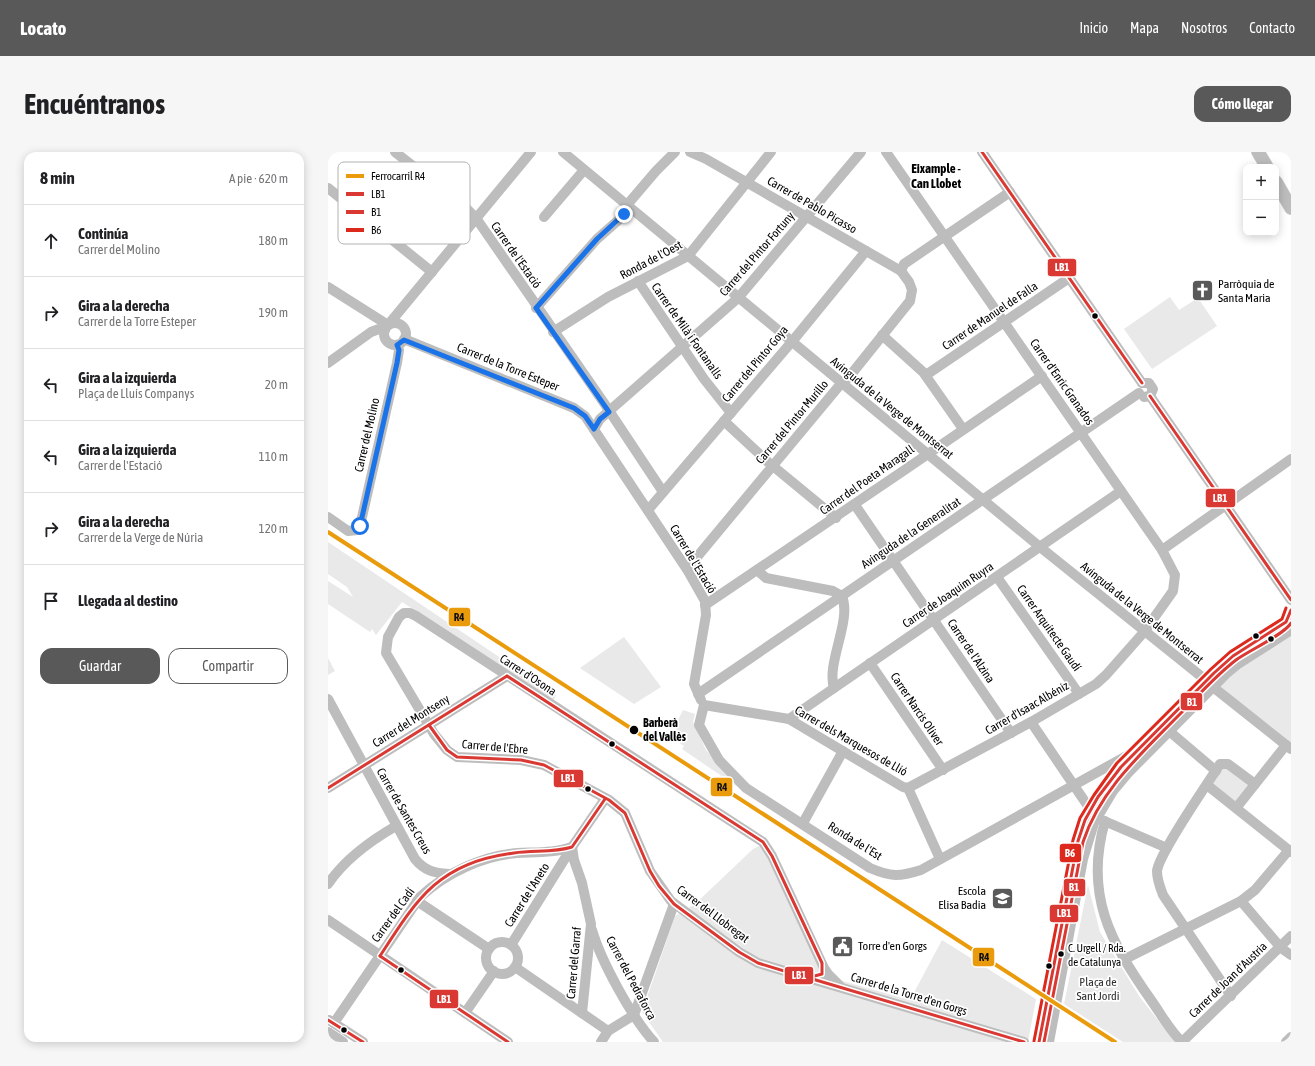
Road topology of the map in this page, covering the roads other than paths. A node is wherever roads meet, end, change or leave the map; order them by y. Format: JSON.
{"nodes":[{"id":1,"x":395,"y":152,"type":"edge"},
{"id":2,"x":531,"y":152,"type":"edge"},
{"id":3,"x":563,"y":152,"type":"edge"},
{"id":4,"x":675,"y":152,"type":"edge"},
{"id":5,"x":690,"y":152,"type":"edge"},
{"id":6,"x":771,"y":152,"type":"edge"},
{"id":7,"x":861,"y":152,"type":"edge"},
{"id":8,"x":886,"y":152,"type":"edge"},
{"id":9,"x":982,"y":152,"type":"edge"},
{"id":10,"x":1258,"y":152,"type":"edge"},
{"id":11,"x":408,"y":162,"type":"edge"},
{"id":12,"x":1265,"y":164,"type":"edge"},
{"id":13,"x":584,"y":170,"type":"junction"},
{"id":14,"x":748,"y":183,"type":"junction"},
{"id":15,"x":1279,"y":187,"type":"edge"},
{"id":16,"x":328,"y":188,"type":"edge"},
{"id":17,"x":1010,"y":192,"type":"junction"},
{"id":18,"x":338,"y":196,"type":"edge"},
{"id":19,"x":627,"y":205,"type":"junction"},
{"id":20,"x":1291,"y":206,"type":"edge"},
{"id":21,"x":470,"y":212,"type":"edge"},
{"id":22,"x":544,"y":217,"type":"dead end"},
{"id":23,"x":807,"y":217,"type":"junction"},
{"id":24,"x":476,"y":218,"type":"junction"},
{"id":25,"x":470,"y":225,"type":"edge"},
{"id":26,"x":944,"y":235,"type":"junction"},
{"id":27,"x":397,"y":244,"type":"edge"},
{"id":28,"x":455,"y":244,"type":"edge"},
{"id":29,"x":866,"y":251,"type":"junction"},
{"id":30,"x":688,"y":256,"type":"junction"},
{"id":31,"x":900,"y":271,"type":"junction"},
{"id":32,"x":432,"y":272,"type":"junction"},
{"id":33,"x":1069,"y":278,"type":"junction"},
{"id":34,"x":638,"y":281,"type":"junction"},
{"id":35,"x":328,"y":287,"type":"edge"},
{"id":36,"x":912,"y":290,"type":"joint"},
{"id":37,"x":738,"y":298,"type":"junction"},
{"id":38,"x":536,"y":308,"type":"junction"},
{"id":39,"x":400,"y":312,"type":"junction"},
{"id":40,"x":1004,"y":322,"type":"junction"},
{"id":41,"x":401,"y":325,"type":"junction"},
{"id":42,"x":387,"y":328,"type":"junction"},
{"id":43,"x":553,"y":332,"type":"junction"},
{"id":44,"x":882,"y":335,"type":"junction"},
{"id":45,"x":401,"y":342,"type":"junction"},
{"id":46,"x":791,"y":342,"type":"junction"},
{"id":47,"x":682,"y":346,"type":"junction"},
{"id":48,"x":328,"y":363,"type":"edge"},
{"id":49,"x":926,"y":375,"type":"junction"},
{"id":50,"x":1042,"y":376,"type":"junction"},
{"id":51,"x":841,"y":383,"type":"junction"},
{"id":52,"x":1142,"y":383,"type":"junction"},
{"id":53,"x":1140,"y":394,"type":"junction"},
{"id":54,"x":1150,"y":396,"type":"junction"},
{"id":55,"x":609,"y":412,"type":"junction"},
{"id":56,"x":731,"y":413,"type":"junction"},
{"id":57,"x":724,"y":421,"type":"junction"},
{"id":58,"x":594,"y":429,"type":"junction"},
{"id":59,"x":964,"y":429,"type":"junction"},
{"id":60,"x":1082,"y":433,"type":"junction"},
{"id":61,"x":927,"y":454,"type":"junction"},
{"id":62,"x":1291,"y":460,"type":"edge"},
{"id":63,"x":773,"y":466,"type":"junction"},
{"id":64,"x":1121,"y":491,"type":"junction"},
{"id":65,"x":663,"y":492,"type":"junction"},
{"id":66,"x":983,"y":500,"type":"junction"},
{"id":67,"x":855,"y":505,"type":"junction"},
{"id":68,"x":1226,"y":505,"type":"junction"},
{"id":69,"x":648,"y":510,"type":"junction"},
{"id":70,"x":328,"y":517,"type":"edge"},
{"id":71,"x":836,"y":518,"type":"junction"},
{"id":72,"x":1040,"y":547,"type":"junction"},
{"id":73,"x":1162,"y":550,"type":"junction"},
{"id":74,"x":893,"y":561,"type":"junction"},
{"id":75,"x":687,"y":569,"type":"junction"},
{"id":76,"x":757,"y":570,"type":"junction"},
{"id":77,"x":997,"y":577,"type":"junction"},
{"id":78,"x":842,"y":596,"type":"junction"},
{"id":79,"x":1291,"y":600,"type":"edge"},
{"id":80,"x":705,"y":605,"type":"junction"},
{"id":81,"x":410,"y":612,"type":"joint"},
{"id":82,"x":1291,"y":615,"type":"edge"},
{"id":83,"x":934,"y":620,"type":"junction"},
{"id":84,"x":1291,"y":630,"type":"edge"},
{"id":85,"x":1144,"y":632,"type":"junction"},
{"id":86,"x":870,"y":663,"type":"junction"},
{"id":87,"x":507,"y":676,"type":"junction"},
{"id":88,"x":1210,"y":684,"type":"junction"},
{"id":89,"x":834,"y":688,"type":"junction"},
{"id":90,"x":698,"y":694,"type":"junction"},
{"id":91,"x":1079,"y":694,"type":"junction"},
{"id":92,"x":328,"y":699,"type":"edge"},
{"id":93,"x":704,"y":705,"type":"junction"},
{"id":94,"x":332,"y":716,"type":"edge"},
{"id":95,"x":789,"y":719,"type":"junction"},
{"id":96,"x":1031,"y":722,"type":"junction"},
{"id":97,"x":429,"y":725,"type":"junction"},
{"id":98,"x":1169,"y":731,"type":"junction"},
{"id":99,"x":1011,"y":733,"type":"junction"},
{"id":100,"x":1288,"y":747,"type":"edge"},
{"id":101,"x":1139,"y":749,"type":"junction"},
{"id":102,"x":843,"y":751,"type":"junction"},
{"id":103,"x":633,"y":758,"type":"joint"},
{"id":104,"x":363,"y":766,"type":"junction"},
{"id":105,"x":943,"y":770,"type":"junction"},
{"id":106,"x":1216,"y":771,"type":"junction"},
{"id":107,"x":1255,"y":784,"type":"junction"},
{"id":108,"x":1075,"y":785,"type":"junction"},
{"id":109,"x":1207,"y":785,"type":"junction"},
{"id":110,"x":328,"y":788,"type":"edge"},
{"id":111,"x":908,"y":788,"type":"junction"},
{"id":112,"x":605,"y":799,"type":"junction"},
{"id":113,"x":1237,"y":807,"type":"junction"},
{"id":114,"x":1097,"y":816,"type":"junction"},
{"id":115,"x":803,"y":823,"type":"junction"},
{"id":116,"x":396,"y":826,"type":"junction"},
{"id":117,"x":572,"y":847,"type":"junction"},
{"id":118,"x":1167,"y":848,"type":"junction"},
{"id":119,"x":1290,"y":851,"type":"edge"},
{"id":120,"x":940,"y":859,"type":"junction"},
{"id":121,"x":450,"y":874,"type":"junction"},
{"id":122,"x":328,"y":884,"type":"edge"},
{"id":123,"x":417,"y":901,"type":"junction"},
{"id":124,"x":1241,"y":902,"type":"junction"},
{"id":125,"x":674,"y":904,"type":"junction"},
{"id":126,"x":328,"y":920,"type":"edge"},
{"id":127,"x":591,"y":924,"type":"junction"},
{"id":128,"x":1186,"y":927,"type":"junction"},
{"id":129,"x":1291,"y":936,"type":"edge"},
{"id":130,"x":510,"y":945,"type":"junction"},
{"id":131,"x":1281,"y":948,"type":"junction"},
{"id":132,"x":489,"y":949,"type":"junction"},
{"id":133,"x":1291,"y":955,"type":"edge"},
{"id":134,"x":380,"y":956,"type":"junction"},
{"id":135,"x":1123,"y":960,"type":"junction"},
{"id":136,"x":822,"y":963,"type":"junction"},
{"id":137,"x":515,"y":967,"type":"junction"},
{"id":138,"x":494,"y":971,"type":"junction"},
{"id":139,"x":807,"y":978,"type":"junction"},
{"id":140,"x":841,"y":987,"type":"junction"},
{"id":141,"x":1231,"y":996,"type":"junction"},
{"id":142,"x":465,"y":1013,"type":"junction"},
{"id":143,"x":582,"y":1013,"type":"junction"},
{"id":144,"x":634,"y":1015,"type":"junction"},
{"id":145,"x":330,"y":1025,"type":"edge"},
{"id":146,"x":608,"y":1031,"type":"junction"},
{"id":147,"x":1291,"y":1036,"type":"edge"},
{"id":148,"x":502,"y":1040,"type":"edge"},
{"id":149,"x":343,"y":1042,"type":"edge"},
{"id":150,"x":362,"y":1042,"type":"edge"},
{"id":151,"x":601,"y":1042,"type":"edge"},
{"id":152,"x":654,"y":1042,"type":"edge"},
{"id":153,"x":1024,"y":1042,"type":"edge"},
{"id":154,"x":1039,"y":1042,"type":"edge"},
{"id":155,"x":1049,"y":1042,"type":"edge"},
{"id":156,"x":1182,"y":1042,"type":"edge"},
{"id":157,"x":1286,"y":1042,"type":"edge"}],
"edges":[{"from":1,"to":11,"type":"street","name":"Carrer de l'Estació"},
{"from":2,"to":24,"type":"street"},
{"from":3,"to":13,"type":"street","name":"Avinguda de la Verge de Montserrat"},
{"from":4,"to":19,"type":"street"},
{"from":5,"to":14,"type":"street","name":"Carrer de Pablo Picasso"},
{"from":6,"to":14,"type":"street","name":"Ronda de l'Oest"},
{"from":7,"to":23,"type":"street","name":"Carrer del Pintor Fortuny"},
{"from":8,"to":26,"type":"street","name":"Carrer d'Enric Granados"},
{"from":9,"to":17,"type":"street"},
{"from":10,"to":12,"type":"main road"},
{"from":13,"to":19,"type":"street","name":"Avinguda de la Verge de Montserrat"},
{"from":13,"to":22,"type":"street"},
{"from":14,"to":23,"type":"street","name":"Carrer de Pablo Picasso"},
{"from":14,"to":30,"type":"street","name":"Ronda de l'Oest"},
{"from":15,"to":20,"type":"main road"},
{"from":16,"to":18,"type":"street"},
{"from":17,"to":26,"type":"street"},
{"from":17,"to":33,"type":"street"},
{"from":19,"to":30,"type":"street","name":"Avinguda de la Verge de Montserrat"},
{"from":19,"to":38,"type":"street"},
{"from":21,"to":24,"type":"street","name":"Carrer de l'Estació"},
{"from":23,"to":29,"type":"street","name":"Carrer de Pablo Picasso"},
{"from":23,"to":37,"type":"street","name":"Carrer del Pintor Fortuny"},
{"from":24,"to":25,"type":"street"},
{"from":24,"to":38,"type":"street","name":"Carrer de l'Estació"},
{"from":26,"to":31,"type":"street"},
{"from":26,"to":40,"type":"street","name":"Carrer d'Enric Granados"},
{"from":27,"to":32,"type":"street"},
{"from":28,"to":32,"type":"street"},
{"from":29,"to":31,"type":"street","name":"Carrer de Pablo Picasso"},
{"from":29,"to":46,"type":"street","name":"Carrer del Pintor Goya"},
{"from":30,"to":34,"type":"street","name":"Ronda de l'Oest"},
{"from":30,"to":37,"type":"street","name":"Avinguda de la Verge de Montserrat"},
{"from":31,"to":36,"type":"street","name":"Carrer de Pablo Picasso"},
{"from":32,"to":39,"type":"street"},
{"from":33,"to":40,"type":"street","name":"Carrer de Manuel de Falla"},
{"from":33,"to":52,"type":"street"},
{"from":34,"to":43,"type":"street","name":"Ronda de l'Oest"},
{"from":34,"to":47,"type":"street","name":"Carrer de Milà i Fontanalls"},
{"from":35,"to":42,"type":"street"},
{"from":36,"to":44,"type":"street","name":"Carrer del Pintor Murillo"},
{"from":37,"to":46,"type":"street","name":"Avinguda de la Verge de Montserrat"},
{"from":37,"to":47,"type":"street","name":"Carrer del Pintor Fortuny"},
{"from":38,"to":43,"type":"street","name":"Carrer de l'Estació"},
{"from":39,"to":41,"type":"street"},
{"from":39,"to":42,"type":"street"},
{"from":40,"to":49,"type":"street","name":"Carrer de Manuel de Falla"},
{"from":40,"to":50,"type":"street","name":"Carrer d'Enric Granados"},
{"from":41,"to":42,"type":"street"},
{"from":41,"to":45,"type":"street"},
{"from":42,"to":45,"type":"street"},
{"from":42,"to":48,"type":"street"},
{"from":43,"to":55,"type":"street","name":"Carrer de l'Estació"},
{"from":44,"to":49,"type":"street"},
{"from":44,"to":51,"type":"street","name":"Carrer del Pintor Murillo"},
{"from":45,"to":58,"type":"street","name":"Carrer de la Torre Esteper"},
{"from":45,"to":70,"type":"street","name":"Carrer del Molino"},
{"from":46,"to":51,"type":"street","name":"Avinguda de la Verge de Montserrat"},
{"from":46,"to":56,"type":"street","name":"Carrer del Pintor Goya"},
{"from":47,"to":55,"type":"street","name":"Carrer del Pintor Fortuny"},
{"from":47,"to":56,"type":"street","name":"Carrer de Milà i Fontanalls"},
{"from":49,"to":59,"type":"street"},
{"from":50,"to":59,"type":"street","name":"Carrer del Poeta Maragall"},
{"from":50,"to":60,"type":"street","name":"Carrer d'Enric Granados"},
{"from":51,"to":61,"type":"street","name":"Avinguda de la Verge de Montserrat"},
{"from":51,"to":63,"type":"street","name":"Carrer del Pintor Murillo"},
{"from":52,"to":53,"type":"street"},
{"from":52,"to":54,"type":"street"},
{"from":53,"to":54,"type":"street"},
{"from":53,"to":60,"type":"street","name":"Avinguda de la Generalitat"},
{"from":54,"to":68,"type":"street"},
{"from":55,"to":58,"type":"street","name":"Carrer del Pintor Fortuny"},
{"from":55,"to":65,"type":"street","name":"Carrer de l'Estació"},
{"from":56,"to":57,"type":"street","name":"Carrer del Pintor Goya"},
{"from":57,"to":63,"type":"street"},
{"from":57,"to":65,"type":"street","name":"Carrer del Pintor Goya"},
{"from":58,"to":69,"type":"street","name":"Carrer de la Torre Esteper"},
{"from":59,"to":61,"type":"street","name":"Carrer del Poeta Maragall"},
{"from":60,"to":64,"type":"street","name":"Carrer d'Enric Granados"},
{"from":60,"to":66,"type":"street","name":"Avinguda de la Generalitat"},
{"from":61,"to":66,"type":"street","name":"Avinguda de la Verge de Montserrat"},
{"from":61,"to":67,"type":"street","name":"Carrer del Poeta Maragall"},
{"from":62,"to":68,"type":"street"},
{"from":63,"to":71,"type":"street"},
{"from":63,"to":75,"type":"street","name":"Carrer del Pintor Murillo"},
{"from":64,"to":72,"type":"street","name":"Carrer de Joaquim Ruyra"},
{"from":64,"to":73,"type":"street","name":"Carrer d'Enric Granados"},
{"from":65,"to":69,"type":"street","name":"Carrer del Pintor Goya"},
{"from":66,"to":72,"type":"street","name":"Avinguda de la Verge de Montserrat"},
{"from":66,"to":74,"type":"street","name":"Avinguda de la Generalitat"},
{"from":67,"to":71,"type":"street","name":"Carrer del Poeta Maragall"},
{"from":67,"to":74,"type":"street","name":"Carrer de l'Alzina"},
{"from":68,"to":73,"type":"street"},
{"from":68,"to":79,"type":"street"},
{"from":69,"to":75,"type":"street","name":"Carrer de l'Estació"},
{"from":71,"to":76,"type":"street","name":"Carrer del Poeta Maragall"},
{"from":72,"to":77,"type":"street","name":"Carrer de Joaquim Ruyra"},
{"from":72,"to":85,"type":"street","name":"Avinguda de la Verge de Montserrat"},
{"from":73,"to":85,"type":"street","name":"Carrer d'Enric Granados"},
{"from":74,"to":78,"type":"street","name":"Avinguda de la Generalitat"},
{"from":74,"to":83,"type":"street","name":"Carrer de l'Alzina"},
{"from":75,"to":80,"type":"street","name":"Carrer de l'Estació"},
{"from":76,"to":78,"type":"street"},
{"from":76,"to":80,"type":"street","name":"Carrer del Poeta Maragall"},
{"from":77,"to":83,"type":"street","name":"Carrer de Joaquim Ruyra"},
{"from":77,"to":91,"type":"street","name":"Carrer Arquitecte Gaudí"},
{"from":78,"to":89,"type":"street"},
{"from":78,"to":90,"type":"street","name":"Avinguda de la Generalitat"},
{"from":80,"to":90,"type":"street","name":"Carrer de l'Estació"},
{"from":81,"to":87,"type":"street","name":"Carrer d'Osona"},
{"from":81,"to":97,"type":"street","name":"Carrer de l'Ebre"},
{"from":82,"to":88,"type":"street","name":"Ronda de l'Est"},
{"from":83,"to":86,"type":"street","name":"Carrer de Joaquim Ruyra"},
{"from":83,"to":99,"type":"street","name":"Carrer de l'Alzina"},
{"from":84,"to":88,"type":"street","name":"Ronda de l'Est"},
{"from":85,"to":88,"type":"street","name":"Avinguda de la Verge de Montserrat"},
{"from":85,"to":91,"type":"street","name":"Carrer d'Isaac Albéniz"},
{"from":86,"to":89,"type":"street","name":"Carrer de Joaquim Ruyra"},
{"from":86,"to":105,"type":"street","name":"Carrer Narcis Oliver"},
{"from":87,"to":97,"type":"street","name":"Carrer del Montseny"},
{"from":87,"to":103,"type":"street","name":"Carrer d'Osona"},
{"from":88,"to":98,"type":"street","name":"Ronda de l'Est"},
{"from":88,"to":100,"type":"street","name":"Avinguda de la Verge de Montserrat"},
{"from":88,"to":101,"type":"street","name":"Ronda de l'Est"},
{"from":89,"to":95,"type":"street","name":"Carrer de Joaquim Ruyra"},
{"from":90,"to":93,"type":"street"},
{"from":91,"to":96,"type":"street","name":"Carrer d'Isaac Albéniz"},
{"from":92,"to":94,"type":"street","name":"Carrer de Santes Creus"},
{"from":93,"to":95,"type":"street","name":"Carrer dels Marquesos de Llió"},
{"from":93,"to":115,"type":"street","name":"Ronda de l'Est"},
{"from":94,"to":104,"type":"street","name":"Carrer de Santes Creus"},
{"from":95,"to":102,"type":"street","name":"Carrer dels Marquesos de Llió"},
{"from":96,"to":99,"type":"street","name":"Carrer d'Isaac Albéniz"},
{"from":96,"to":108,"type":"street"},
{"from":97,"to":104,"type":"street","name":"Carrer del Montseny"},
{"from":97,"to":112,"type":"street","name":"Carrer de l'Ebre"},
{"from":98,"to":106,"type":"street"},
{"from":98,"to":114,"type":"street","name":"Ronda de l'Est"},
{"from":99,"to":105,"type":"street","name":"Carrer d'Isaac Albéniz"},
{"from":100,"to":107,"type":"street"},
{"from":101,"to":108,"type":"street","name":"Ronda de l'Est"},
{"from":101,"to":114,"type":"street","name":"Ronda de l'Est"},
{"from":102,"to":111,"type":"street","name":"Carrer dels Marquesos de Llió"},
{"from":102,"to":115,"type":"street"},
{"from":103,"to":136,"type":"street","name":"Carrer de la Torre d'en Gorgs"},
{"from":104,"to":110,"type":"street","name":"Carrer del Montseny"},
{"from":104,"to":116,"type":"street","name":"Carrer de Santes Creus"},
{"from":105,"to":111,"type":"street","name":"Carrer d'Isaac Albéniz"},
{"from":106,"to":107,"type":"street"},
{"from":106,"to":109,"type":"street"},
{"from":107,"to":113,"type":"street"},
{"from":108,"to":114,"type":"street"},
{"from":108,"to":120,"type":"street","name":"Ronda de l'Est"},
{"from":109,"to":113,"type":"street"},
{"from":109,"to":118,"type":"street"},
{"from":111,"to":120,"type":"street","name":"Carrer dels Marquesos de Llió"},
{"from":112,"to":117,"type":"street","name":"Carrer de l'Aneto"},
{"from":112,"to":125,"type":"street","name":"Carrer del Llobregat"},
{"from":113,"to":119,"type":"street"},
{"from":114,"to":118,"type":"street"},
{"from":114,"to":135,"type":"street"},
{"from":114,"to":154,"type":"street"},
{"from":114,"to":155,"type":"street"},
{"from":115,"to":120,"type":"street","name":"Ronda de l'Est"},
{"from":116,"to":121,"type":"street","name":"Carrer de Santes Creus"},
{"from":116,"to":122,"type":"street"},
{"from":117,"to":121,"type":"street","name":"Carrer del Cadí"},
{"from":117,"to":127,"type":"street","name":"Carrer del Garraf"},
{"from":117,"to":130,"type":"street","name":"Carrer de l'Aneto"},
{"from":118,"to":128,"type":"street"},
{"from":119,"to":124,"type":"street"},
{"from":121,"to":123,"type":"street","name":"Carrer del Cadí"},
{"from":123,"to":132,"type":"street"},
{"from":123,"to":134,"type":"street","name":"Carrer del Cadí"},
{"from":124,"to":128,"type":"street"},
{"from":124,"to":131,"type":"street"},
{"from":125,"to":139,"type":"street","name":"Carrer del Llobregat"},
{"from":125,"to":144,"type":"street"},
{"from":126,"to":134,"type":"street"},
{"from":127,"to":143,"type":"street","name":"Carrer del Garraf"},
{"from":127,"to":144,"type":"street","name":"Carrer del Pedraforca"},
{"from":128,"to":135,"type":"street"},
{"from":128,"to":141,"type":"street"},
{"from":129,"to":131,"type":"street","name":"Carrer de Joan d'Austria"},
{"from":130,"to":132,"type":"street"},
{"from":130,"to":137,"type":"street"},
{"from":131,"to":133,"type":"street"},
{"from":131,"to":141,"type":"street","name":"Carrer de Joan d'Austria"},
{"from":132,"to":138,"type":"street"},
{"from":134,"to":142,"type":"street"},
{"from":134,"to":145,"type":"street","name":"Carrer del Cadí"},
{"from":135,"to":156,"type":"street"},
{"from":136,"to":139,"type":"street"},
{"from":136,"to":140,"type":"street","name":"Carrer de la Torre d'en Gorgs"},
{"from":137,"to":138,"type":"street"},
{"from":137,"to":143,"type":"street"},
{"from":138,"to":142,"type":"street"},
{"from":139,"to":140,"type":"street","name":"Carrer del Llobregat"},
{"from":140,"to":153,"type":"street","name":"Carrer de la Torre d'en Gorgs"},
{"from":141,"to":156,"type":"street","name":"Carrer de Joan d'Austria"},
{"from":142,"to":148,"type":"street"},
{"from":143,"to":146,"type":"street"},
{"from":144,"to":146,"type":"street"},
{"from":144,"to":152,"type":"street","name":"Carrer del Pedraforca"},
{"from":145,"to":149,"type":"street"},
{"from":145,"to":150,"type":"street"},
{"from":146,"to":151,"type":"street"},
{"from":147,"to":157,"type":"street"}]}
